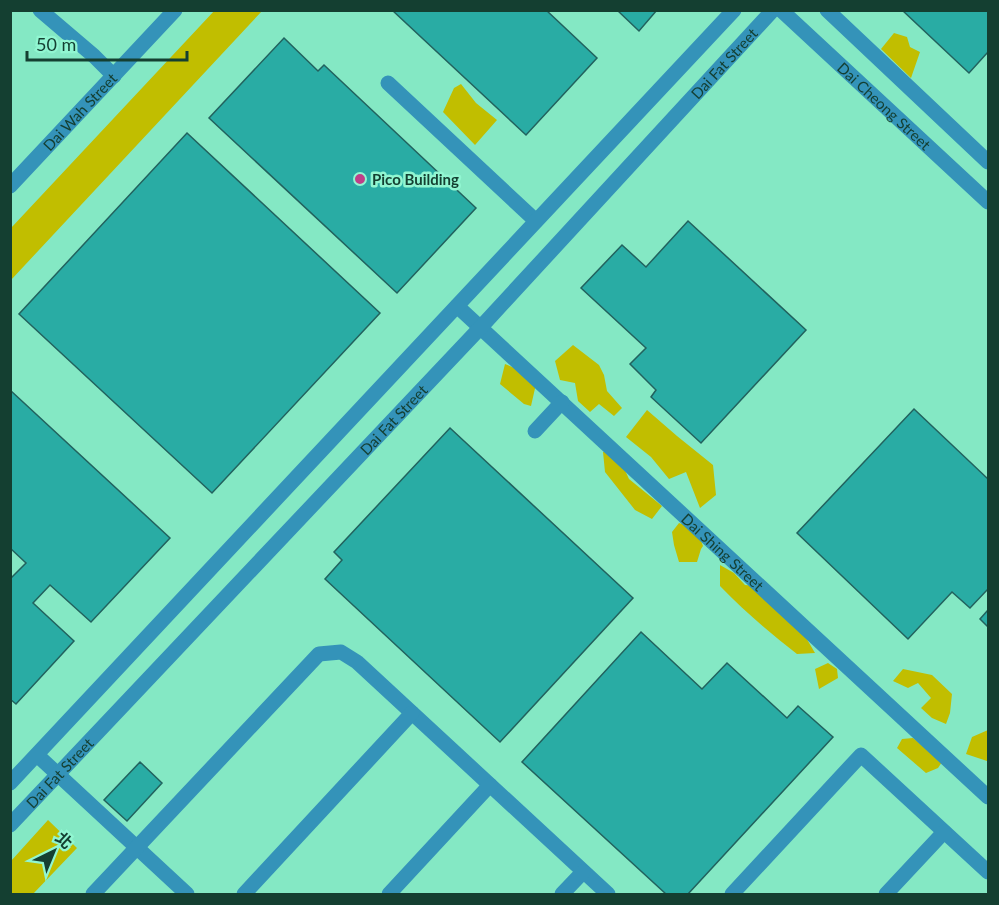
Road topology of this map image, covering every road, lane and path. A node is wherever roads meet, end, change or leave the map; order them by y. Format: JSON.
{"nodes":[{"id":1,"x":40,"y":10,"type":"edge"},
{"id":2,"x":175,"y":10,"type":"edge"},
{"id":3,"x":734,"y":10,"type":"edge"},
{"id":4,"x":773,"y":10,"type":"edge"},
{"id":5,"x":781,"y":10,"type":"edge"},
{"id":6,"x":827,"y":10,"type":"edge"},
{"id":7,"x":114,"y":76,"type":"junction"},
{"id":8,"x":388,"y":83,"type":"dead end"},
{"id":9,"x":988,"y":162,"type":"edge"},
{"id":10,"x":10,"y":186,"type":"edge"},
{"id":11,"x":988,"y":202,"type":"edge"},
{"id":12,"x":536,"y":221,"type":"junction"},
{"id":13,"x":457,"y":306,"type":"junction"},
{"id":14,"x":481,"y":327,"type":"junction"},
{"id":15,"x":562,"y":402,"type":"junction"},
{"id":16,"x":536,"y":431,"type":"dead end"},
{"id":17,"x":412,"y":713,"type":"junction"},
{"id":18,"x":37,"y":755,"type":"junction"},
{"id":19,"x":58,"y":775,"type":"junction"},
{"id":20,"x":10,"y":783,"type":"edge"},
{"id":21,"x":490,"y":785,"type":"junction"},
{"id":22,"x":988,"y":797,"type":"edge"},
{"id":23,"x":10,"y":825,"type":"edge"},
{"id":24,"x":944,"y":831,"type":"junction"},
{"id":25,"x":137,"y":848,"type":"junction"},
{"id":26,"x":583,"y":872,"type":"junction"},
{"id":27,"x":988,"y":872,"type":"edge"},
{"id":28,"x":93,"y":894,"type":"edge"},
{"id":29,"x":187,"y":894,"type":"edge"},
{"id":30,"x":244,"y":894,"type":"edge"},
{"id":31,"x":389,"y":894,"type":"edge"},
{"id":32,"x":562,"y":894,"type":"edge"},
{"id":33,"x":608,"y":894,"type":"edge"},
{"id":34,"x":732,"y":894,"type":"edge"},
{"id":35,"x":886,"y":894,"type":"edge"}],
"edges":[{"from":1,"to":7,"type":"street"},
{"from":2,"to":7,"type":"street","name":"Dai Wah Street"},
{"from":3,"to":12,"type":"street","name":"Dai Fat Street"},
{"from":4,"to":14,"type":"street","name":"Dai Fat Street"},
{"from":5,"to":11,"type":"street","name":"Dai Cheong Street"},
{"from":6,"to":9,"type":"street","name":"Dai Cheong Street"},
{"from":7,"to":10,"type":"street","name":"Dai Wah Street"},
{"from":8,"to":12,"type":"street"},
{"from":12,"to":13,"type":"street","name":"Dai Fat Street"},
{"from":13,"to":14,"type":"street","name":"Dai Shing Street"},
{"from":13,"to":18,"type":"street","name":"Dai Fat Street"},
{"from":14,"to":15,"type":"street","name":"Dai Shing Street"},
{"from":14,"to":19,"type":"street","name":"Dai Fat Street"},
{"from":15,"to":16,"type":"street"},
{"from":15,"to":22,"type":"street","name":"Dai Shing Street"},
{"from":17,"to":21,"type":"street"},
{"from":17,"to":25,"type":"street"},
{"from":17,"to":30,"type":"street"},
{"from":18,"to":19,"type":"street"},
{"from":18,"to":20,"type":"street","name":"Dai Fat Street"},
{"from":19,"to":23,"type":"street","name":"Dai Fat Street"},
{"from":19,"to":25,"type":"street"},
{"from":21,"to":26,"type":"street"},
{"from":21,"to":31,"type":"street"},
{"from":24,"to":27,"type":"street"},
{"from":24,"to":34,"type":"street"},
{"from":24,"to":35,"type":"street"},
{"from":25,"to":28,"type":"street"},
{"from":25,"to":29,"type":"street"},
{"from":26,"to":32,"type":"street"},
{"from":26,"to":33,"type":"street"}]}
